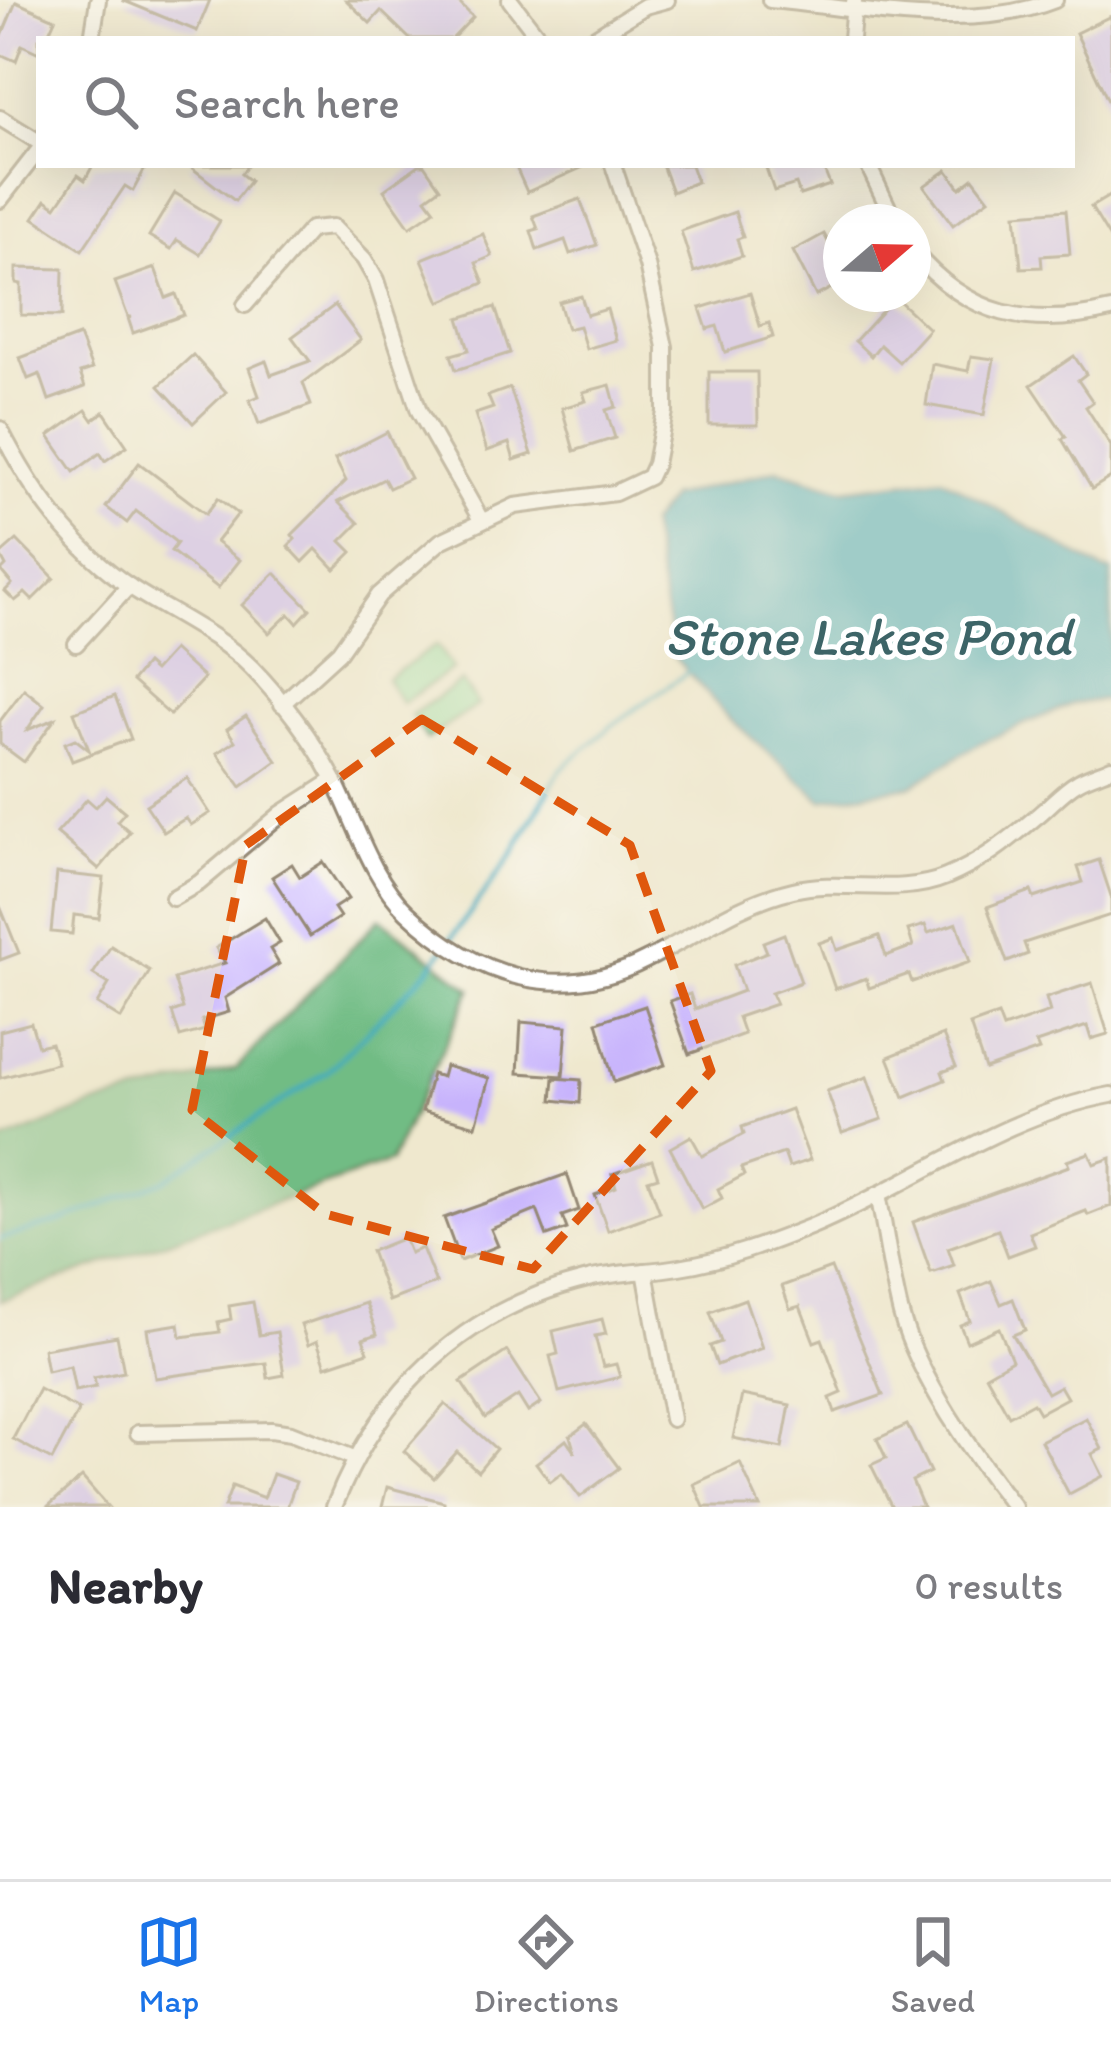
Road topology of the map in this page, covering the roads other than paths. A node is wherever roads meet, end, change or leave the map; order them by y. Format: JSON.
{"nodes":[{"id":1,"x":98,"y":0,"type":"edge"},
{"id":2,"x":510,"y":0,"type":"edge"},
{"id":3,"x":667,"y":0,"type":"edge"},
{"id":4,"x":770,"y":0,"type":"edge"},
{"id":5,"x":1055,"y":0,"type":"edge"},
{"id":6,"x":854,"y":4,"type":"edge"},
{"id":7,"x":92,"y":36,"type":"edge"},
{"id":8,"x":538,"y":36,"type":"edge"},
{"id":9,"x":597,"y":36,"type":"edge"},
{"id":10,"x":851,"y":36,"type":"edge"},
{"id":11,"x":0,"y":118,"type":"edge"},
{"id":12,"x":36,"y":144,"type":"edge"},
{"id":13,"x":36,"y":150,"type":"edge"},
{"id":14,"x":614,"y":168,"type":"edge"},
{"id":15,"x":869,"y":168,"type":"edge"},
{"id":16,"x":0,"y":200,"type":"edge"},
{"id":17,"x":887,"y":204,"type":"edge"},
{"id":18,"x":931,"y":267,"type":"edge"},
{"id":19,"x":244,"y":305,"type":"dead end"},
{"id":20,"x":1111,"y":310,"type":"edge"},
{"id":21,"x":0,"y":429,"type":"edge"},
{"id":22,"x":481,"y":520,"type":"junction"},
{"id":23,"x":128,"y":586,"type":"junction"},
{"id":24,"x":76,"y":644,"type":"dead end"},
{"id":25,"x":282,"y":704,"type":"junction"},
{"id":26,"x":1111,"y":768,"type":"edge"},
{"id":27,"x":334,"y":780,"type":"junction"},
{"id":28,"x":172,"y":898,"type":"dead end"},
{"id":29,"x":1111,"y":1094,"type":"edge"},
{"id":30,"x":878,"y":1194,"type":"junction"},
{"id":31,"x":645,"y":1271,"type":"junction"},
{"id":32,"x":673,"y":1418,"type":"dead end"},
{"id":33,"x":138,"y":1433,"type":"dead end"},
{"id":34,"x":354,"y":1458,"type":"junction"},
{"id":35,"x":334,"y":1507,"type":"edge"},
{"id":36,"x":1015,"y":1507,"type":"edge"}],
"edges":[{"from":1,"to":7,"type":"street"},
{"from":2,"to":8,"type":"street"},
{"from":3,"to":9,"type":"street"},
{"from":4,"to":6,"type":"street"},
{"from":5,"to":6,"type":"street"},
{"from":6,"to":10,"type":"street"},
{"from":11,"to":12,"type":"street"},
{"from":13,"to":16,"type":"street"},
{"from":14,"to":22,"type":"street"},
{"from":15,"to":17,"type":"street"},
{"from":18,"to":20,"type":"street"},
{"from":19,"to":22,"type":"street"},
{"from":21,"to":23,"type":"street"},
{"from":22,"to":25,"type":"street"},
{"from":23,"to":24,"type":"street"},
{"from":23,"to":25,"type":"street"},
{"from":25,"to":27,"type":"street"},
{"from":26,"to":27,"type":"street"},
{"from":27,"to":28,"type":"street"},
{"from":29,"to":30,"type":"street"},
{"from":30,"to":31,"type":"street"},
{"from":30,"to":36,"type":"street"},
{"from":31,"to":32,"type":"street"},
{"from":31,"to":34,"type":"street"},
{"from":33,"to":34,"type":"street"},
{"from":34,"to":35,"type":"street"}]}
